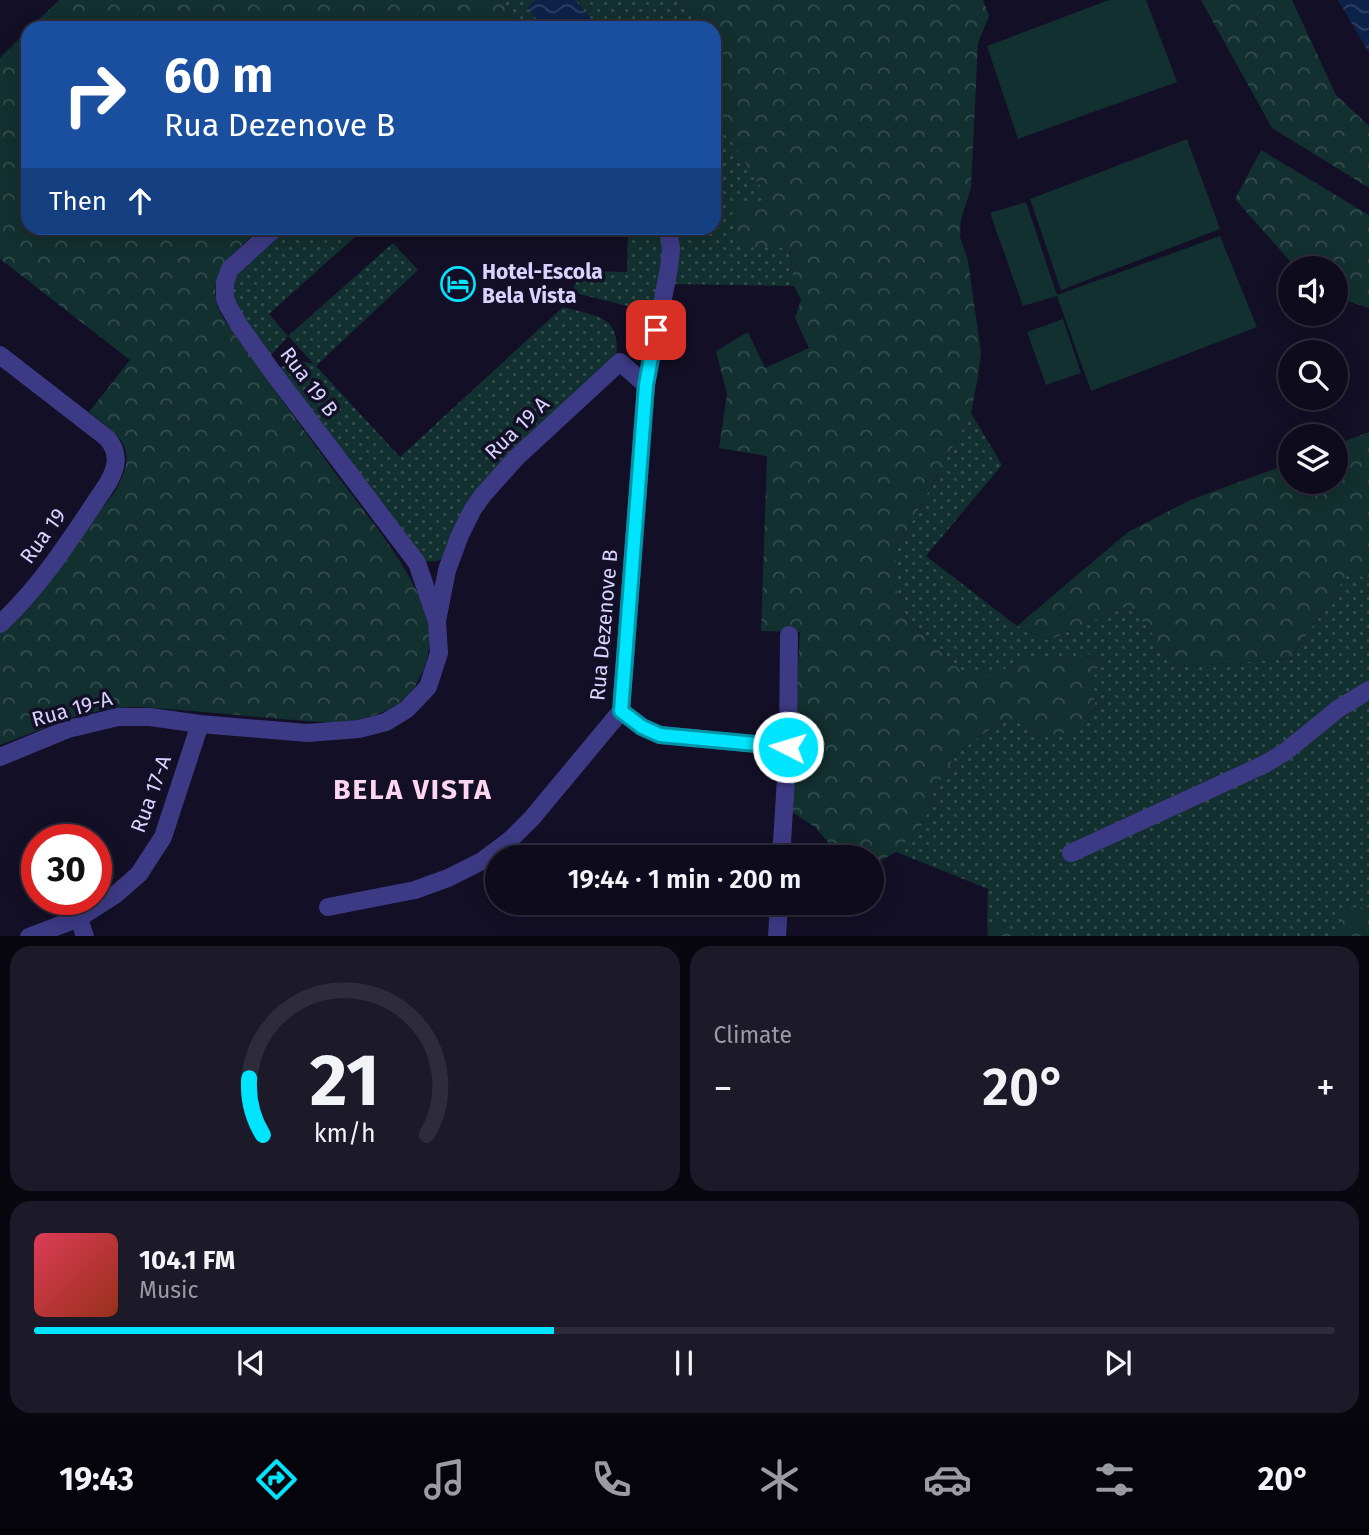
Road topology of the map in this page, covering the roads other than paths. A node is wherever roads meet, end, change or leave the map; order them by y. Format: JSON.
{"nodes":[{"id":1,"x":267,"y":235,"type":"edge"},
{"id":2,"x":669,"y":235,"type":"edge"},
{"id":3,"x":0,"y":355,"type":"edge"},
{"id":4,"x":646,"y":385,"type":"junction"},
{"id":5,"x":417,"y":563,"type":"junction"},
{"id":6,"x":447,"y":570,"type":"junction"},
{"id":7,"x":437,"y":621,"type":"junction"},
{"id":8,"x":0,"y":624,"type":"edge"},
{"id":9,"x":789,"y":635,"type":"dead end"},
{"id":10,"x":1369,"y":690,"type":"edge"},
{"id":11,"x":621,"y":711,"type":"junction"},
{"id":12,"x":200,"y":724,"type":"junction"},
{"id":13,"x":788,"y":747,"type":"junction"},
{"id":14,"x":0,"y":757,"type":"edge"},
{"id":15,"x":782,"y":845,"type":"edge"},
{"id":16,"x":1071,"y":853,"type":"dead end"},
{"id":17,"x":328,"y":907,"type":"dead end"},
{"id":18,"x":778,"y":915,"type":"edge"},
{"id":19,"x":79,"y":918,"type":"junction"},
{"id":20,"x":29,"y":936,"type":"edge"},
{"id":21,"x":85,"y":936,"type":"edge"},
{"id":22,"x":776,"y":936,"type":"edge"}],
"edges":[{"from":1,"to":5,"type":"street","name":"Rua 19 B"},
{"from":2,"to":4,"type":"street"},
{"from":3,"to":8,"type":"street","name":"Rua 19"},
{"from":4,"to":6,"type":"street","name":"Rua 19 A"},
{"from":4,"to":11,"type":"street","name":"Rua Dezenove B"},
{"from":5,"to":6,"type":"street"},
{"from":5,"to":7,"type":"street","name":"Rua 19 B"},
{"from":6,"to":7,"type":"street"},
{"from":7,"to":12,"type":"street","name":"Rua 19-A"},
{"from":9,"to":13,"type":"street"},
{"from":10,"to":16,"type":"street"},
{"from":11,"to":13,"type":"street"},
{"from":11,"to":17,"type":"street","name":"Rua Dezenove B"},
{"from":12,"to":14,"type":"street","name":"Rua 19-A"},
{"from":12,"to":19,"type":"street","name":"Rua 17-A"},
{"from":13,"to":15,"type":"street"},
{"from":18,"to":22,"type":"street"},
{"from":19,"to":20,"type":"street","name":"Rua 17-A"},
{"from":19,"to":21,"type":"street"}]}
